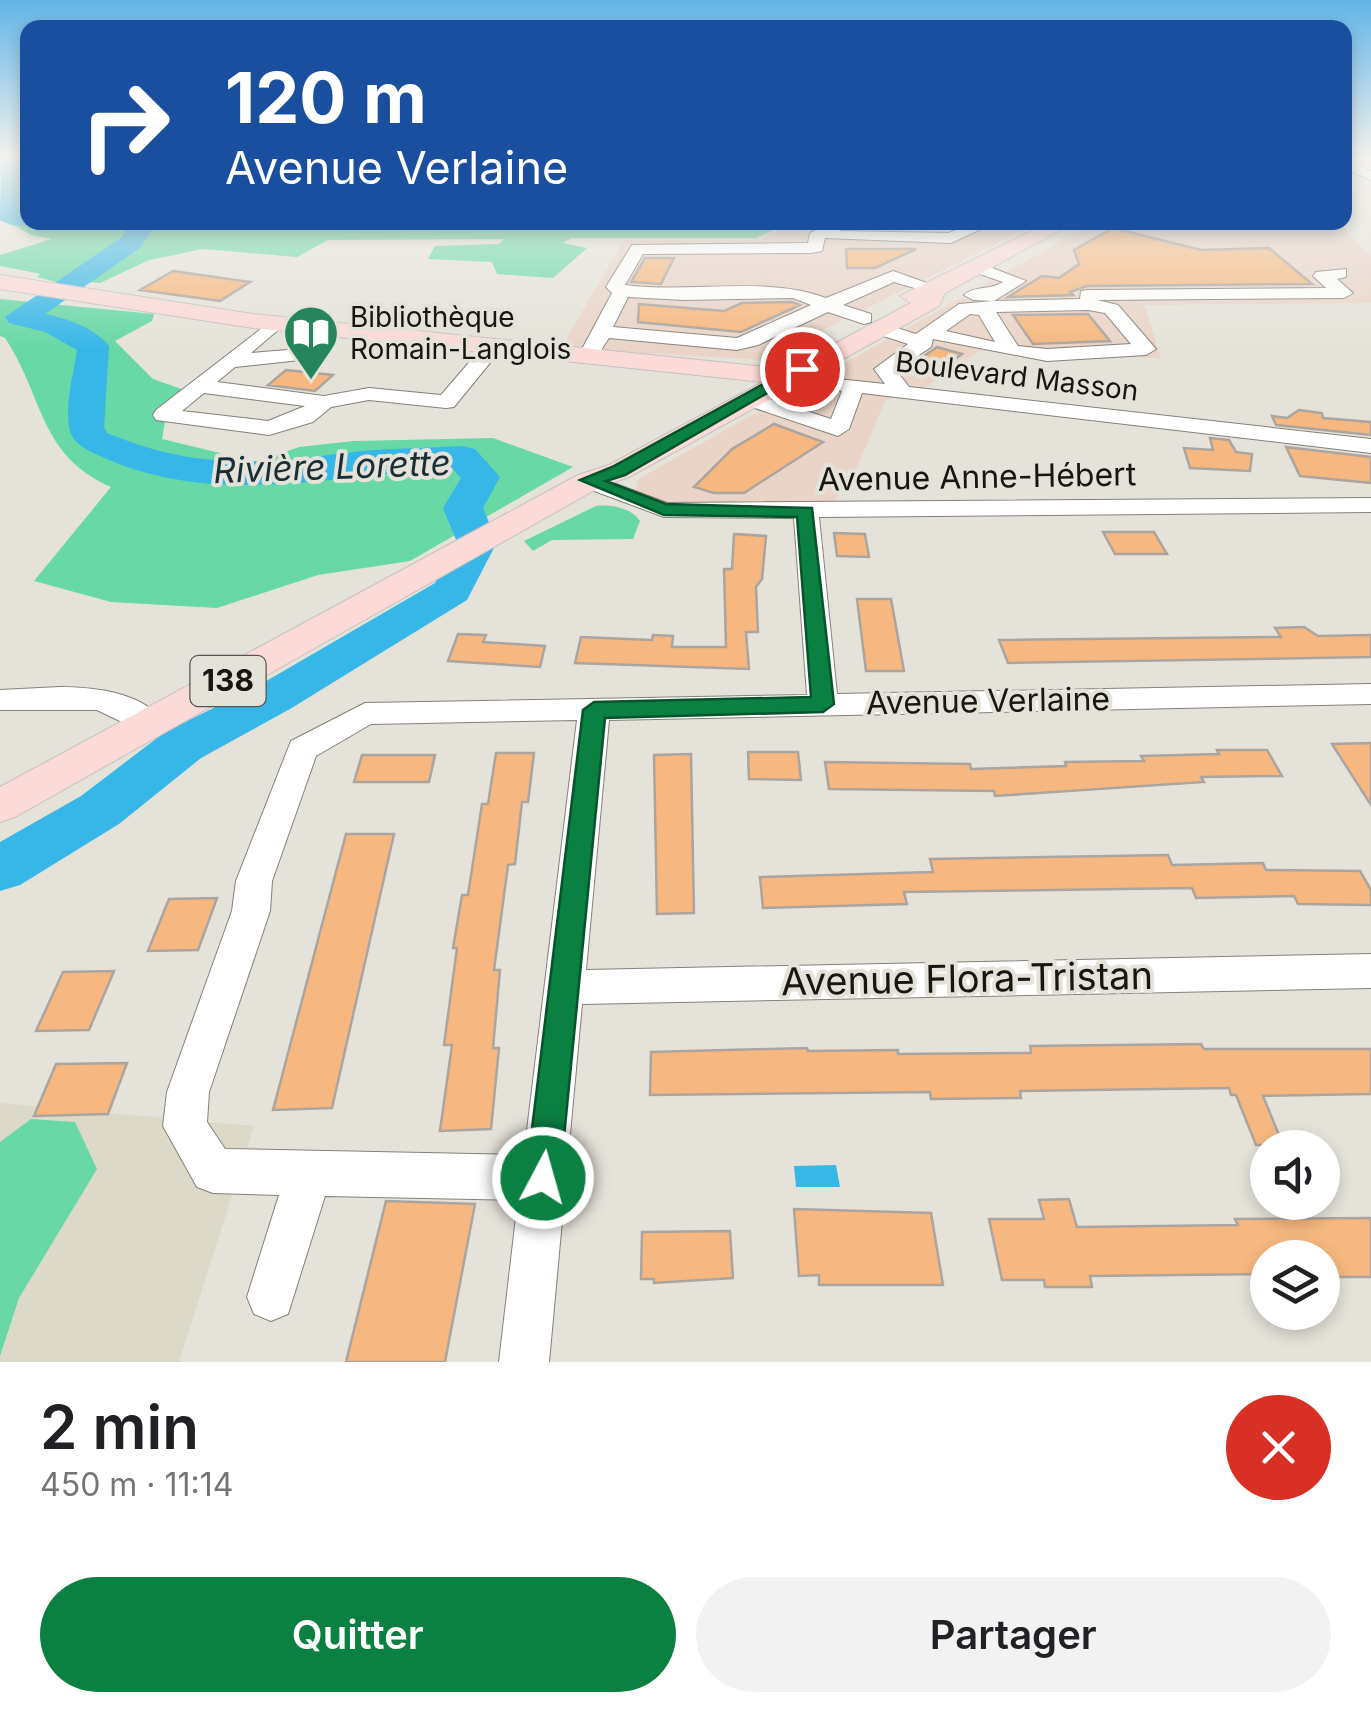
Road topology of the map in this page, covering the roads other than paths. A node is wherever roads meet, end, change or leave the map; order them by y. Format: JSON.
{"nodes":[{"id":1,"x":834,"y":230,"type":"edge"},
{"id":2,"x":973,"y":230,"type":"edge"},
{"id":3,"x":1049,"y":230,"type":"edge"},
{"id":4,"x":942,"y":238,"type":"junction"},
{"id":5,"x":819,"y":240,"type":"junction"},
{"id":6,"x":980,"y":265,"type":"junction"},
{"id":7,"x":807,"y":279,"type":"dead end"},
{"id":8,"x":843,"y":279,"type":"dead end"},
{"id":9,"x":0,"y":282,"type":"edge"},
{"id":10,"x":872,"y":284,"type":"junction"},
{"id":11,"x":1365,"y":289,"type":"dead end"},
{"id":12,"x":622,"y":290,"type":"junction"},
{"id":13,"x":673,"y":295,"type":"junction"},
{"id":14,"x":929,"y":296,"type":"junction"},
{"id":15,"x":826,"y":305,"type":"junction"},
{"id":16,"x":981,"y":305,"type":"junction"},
{"id":17,"x":871,"y":323,"type":"junction"},
{"id":18,"x":275,"y":324,"type":"junction"},
{"id":19,"x":322,"y":329,"type":"junction"},
{"id":20,"x":604,"y":332,"type":"junction"},
{"id":21,"x":925,"y":333,"type":"junction"},
{"id":22,"x":640,"y":336,"type":"junction"},
{"id":23,"x":492,"y":348,"type":"junction"},
{"id":24,"x":842,"y":348,"type":"junction"},
{"id":25,"x":1011,"y":351,"type":"junction"},
{"id":26,"x":587,"y":357,"type":"junction"},
{"id":27,"x":230,"y":361,"type":"junction"},
{"id":28,"x":881,"y":361,"type":"junction"},
{"id":29,"x":788,"y":376,"type":"junction"},
{"id":30,"x":200,"y":386,"type":"junction"},
{"id":31,"x":754,"y":386,"type":"junction"},
{"id":32,"x":854,"y":386,"type":"junction"},
{"id":33,"x":903,"y":393,"type":"junction"},
{"id":34,"x":324,"y":402,"type":"junction"},
{"id":35,"x":1371,"y":446,"type":"edge"},
{"id":36,"x":589,"y":480,"type":"junction"},
{"id":37,"x":1371,"y":506,"type":"edge"},
{"id":38,"x":806,"y":512,"type":"junction"},
{"id":39,"x":1371,"y":694,"type":"edge"},
{"id":40,"x":0,"y":700,"type":"edge"},
{"id":41,"x":823,"y":704,"type":"junction"},
{"id":42,"x":594,"y":710,"type":"junction"},
{"id":43,"x":149,"y":724,"type":"junction"},
{"id":44,"x":0,"y":806,"type":"edge"},
{"id":45,"x":1371,"y":971,"type":"edge"},
{"id":46,"x":562,"y":987,"type":"junction"},
{"id":47,"x":309,"y":1173,"type":"junction"},
{"id":48,"x":543,"y":1178,"type":"junction"},
{"id":49,"x":271,"y":1297,"type":"dead end"},
{"id":50,"x":524,"y":1362,"type":"edge"}],
"edges":[{"from":1,"to":5,"type":"street"},
{"from":2,"to":4,"type":"street"},
{"from":3,"to":6,"type":"main road","number":"138"},
{"from":4,"to":5,"type":"street"},
{"from":4,"to":6,"type":"street"},
{"from":5,"to":12,"type":"street"},
{"from":6,"to":14,"type":"main road","number":"138"},
{"from":6,"to":16,"type":"street"},
{"from":7,"to":13,"type":"street"},
{"from":8,"to":10,"type":"street"},
{"from":9,"to":18,"type":"main road"},
{"from":10,"to":14,"type":"street"},
{"from":10,"to":15,"type":"street"},
{"from":11,"to":16,"type":"street"},
{"from":12,"to":13,"type":"street"},
{"from":12,"to":20,"type":"street"},
{"from":13,"to":15,"type":"street"},
{"from":13,"to":22,"type":"street"},
{"from":14,"to":16,"type":"street"},
{"from":14,"to":16,"type":"street"},
{"from":14,"to":17,"type":"main road","number":"138"},
{"from":14,"to":21,"type":"street"},
{"from":15,"to":17,"type":"street"},
{"from":15,"to":22,"type":"street"},
{"from":16,"to":21,"type":"street"},
{"from":16,"to":25,"type":"street"},
{"from":16,"to":25,"type":"street"},
{"from":17,"to":21,"type":"street"},
{"from":17,"to":24,"type":"main road","number":"138"},
{"from":17,"to":31,"type":"main road","number":"138"},
{"from":18,"to":19,"type":"main road"},
{"from":18,"to":27,"type":"street"},
{"from":19,"to":23,"type":"main road"},
{"from":19,"to":27,"type":"street"},
{"from":20,"to":22,"type":"street"},
{"from":20,"to":26,"type":"street"},
{"from":21,"to":25,"type":"street"},
{"from":21,"to":28,"type":"street"},
{"from":23,"to":26,"type":"main road"},
{"from":23,"to":34,"type":"street"},
{"from":24,"to":28,"type":"street"},
{"from":24,"to":29,"type":"main road","number":"138"},
{"from":26,"to":31,"type":"main road"},
{"from":27,"to":30,"type":"street"},
{"from":28,"to":33,"type":"street"},
{"from":29,"to":31,"type":"main road","number":"138"},
{"from":29,"to":32,"type":"street","name":"Boulevard Masson"},
{"from":30,"to":34,"type":"street"},
{"from":30,"to":34,"type":"street"},
{"from":31,"to":32,"type":"street"},
{"from":31,"to":36,"type":"main road","number":"138"},
{"from":32,"to":33,"type":"street","name":"Boulevard Masson"},
{"from":33,"to":35,"type":"street","name":"Boulevard Masson"},
{"from":36,"to":38,"type":"street","name":"Avenue Anne-Hébert"},
{"from":36,"to":43,"type":"main road","number":"138"},
{"from":37,"to":38,"type":"street","name":"Avenue Anne-Hébert"},
{"from":38,"to":41,"type":"street"},
{"from":39,"to":41,"type":"street","name":"Avenue Verlaine"},
{"from":40,"to":43,"type":"street"},
{"from":41,"to":42,"type":"street","name":"Avenue Verlaine"},
{"from":42,"to":46,"type":"street"},
{"from":42,"to":47,"type":"street","name":"Avenue Verlaine"},
{"from":43,"to":44,"type":"main road","number":"138"},
{"from":45,"to":46,"type":"street","name":"Avenue Flora-Tristan"},
{"from":46,"to":48,"type":"street"},
{"from":47,"to":48,"type":"street"},
{"from":47,"to":49,"type":"street"},
{"from":48,"to":50,"type":"street"}]}
